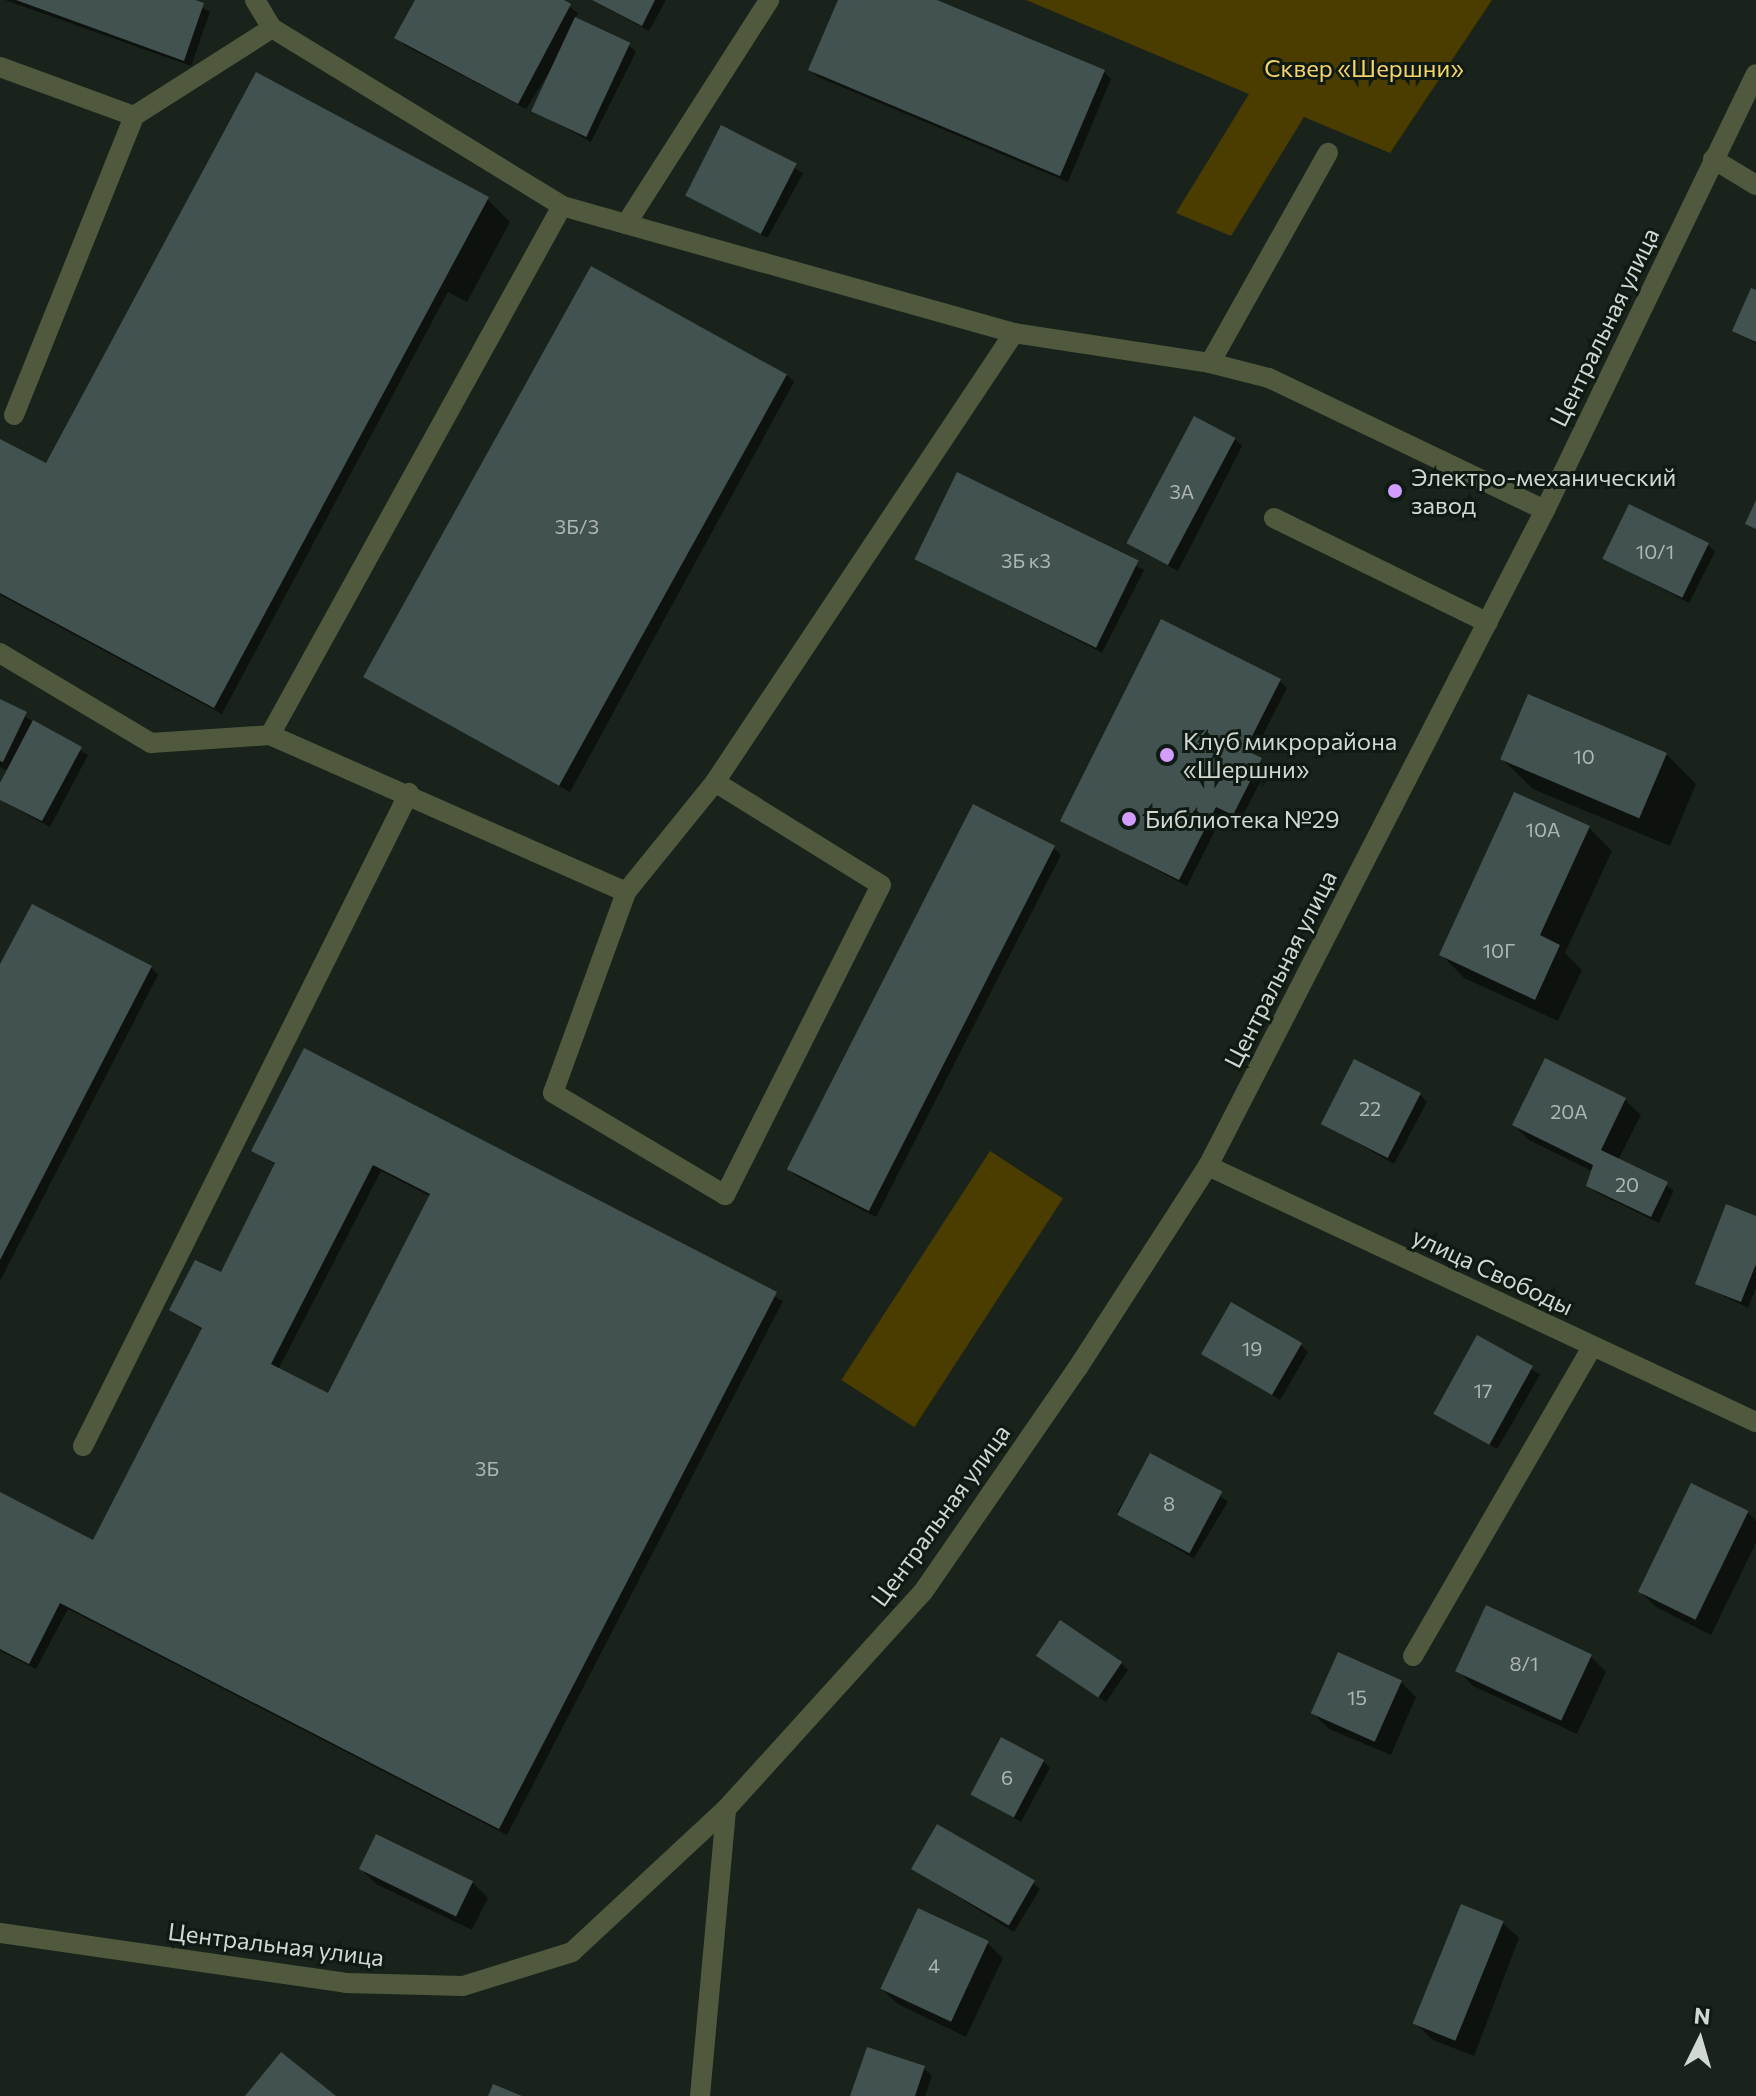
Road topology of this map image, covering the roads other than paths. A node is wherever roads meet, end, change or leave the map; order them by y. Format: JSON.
{"nodes":[{"id":1,"x":255,"y":0,"type":"edge"},
{"id":2,"x":769,"y":0,"type":"edge"},
{"id":3,"x":272,"y":28,"type":"junction"},
{"id":4,"x":0,"y":67,"type":"edge"},
{"id":5,"x":1756,"y":74,"type":"edge"},
{"id":6,"x":134,"y":116,"type":"junction"},
{"id":7,"x":1328,"y":153,"type":"dead end"},
{"id":8,"x":1713,"y":159,"type":"junction"},
{"id":9,"x":1756,"y":185,"type":"edge"},
{"id":10,"x":562,"y":206,"type":"junction"},
{"id":11,"x":626,"y":224,"type":"junction"},
{"id":12,"x":1014,"y":333,"type":"junction"},
{"id":13,"x":1210,"y":363,"type":"junction"},
{"id":14,"x":14,"y":415,"type":"dead end"},
{"id":15,"x":1545,"y":510,"type":"junction"},
{"id":16,"x":1274,"y":518,"type":"dead end"},
{"id":17,"x":1488,"y":623,"type":"junction"},
{"id":18,"x":0,"y":653,"type":"edge"},
{"id":19,"x":270,"y":735,"type":"junction"},
{"id":20,"x":715,"y":782,"type":"junction"},
{"id":21,"x":409,"y":793,"type":"junction"},
{"id":22,"x":626,"y":892,"type":"junction"},
{"id":23,"x":1208,"y":1166,"type":"junction"},
{"id":24,"x":1593,"y":1346,"type":"junction"},
{"id":25,"x":1756,"y":1422,"type":"edge"},
{"id":26,"x":83,"y":1446,"type":"dead end"},
{"id":27,"x":1413,"y":1656,"type":"dead end"},
{"id":28,"x":726,"y":1809,"type":"junction"},
{"id":29,"x":0,"y":1933,"type":"edge"},
{"id":30,"x":700,"y":2096,"type":"edge"}],
"edges":[{"from":1,"to":3,"type":"street"},
{"from":2,"to":11,"type":"street"},
{"from":3,"to":6,"type":"street"},
{"from":3,"to":10,"type":"street"},
{"from":4,"to":6,"type":"street"},
{"from":5,"to":8,"type":"street","name":"Центральная улица"},
{"from":6,"to":14,"type":"street"},
{"from":7,"to":13,"type":"street"},
{"from":8,"to":9,"type":"street"},
{"from":8,"to":15,"type":"street","name":"Центральная улица"},
{"from":10,"to":11,"type":"street"},
{"from":10,"to":19,"type":"street"},
{"from":11,"to":12,"type":"street"},
{"from":12,"to":13,"type":"street"},
{"from":12,"to":20,"type":"street"},
{"from":13,"to":15,"type":"street"},
{"from":15,"to":17,"type":"street","name":"Центральная улица"},
{"from":16,"to":17,"type":"street"},
{"from":17,"to":23,"type":"street","name":"Центральная улица"},
{"from":18,"to":19,"type":"street"},
{"from":19,"to":21,"type":"street"},
{"from":20,"to":22,"type":"street"},
{"from":20,"to":22,"type":"street"},
{"from":21,"to":22,"type":"street"},
{"from":21,"to":26,"type":"street"},
{"from":23,"to":24,"type":"street","name":"улица Свободы"},
{"from":23,"to":28,"type":"street","name":"Центральная улица"},
{"from":24,"to":25,"type":"street","name":"улица Свободы"},
{"from":24,"to":27,"type":"street"},
{"from":28,"to":29,"type":"street","name":"Центральная улица"},
{"from":28,"to":30,"type":"street"}]}
